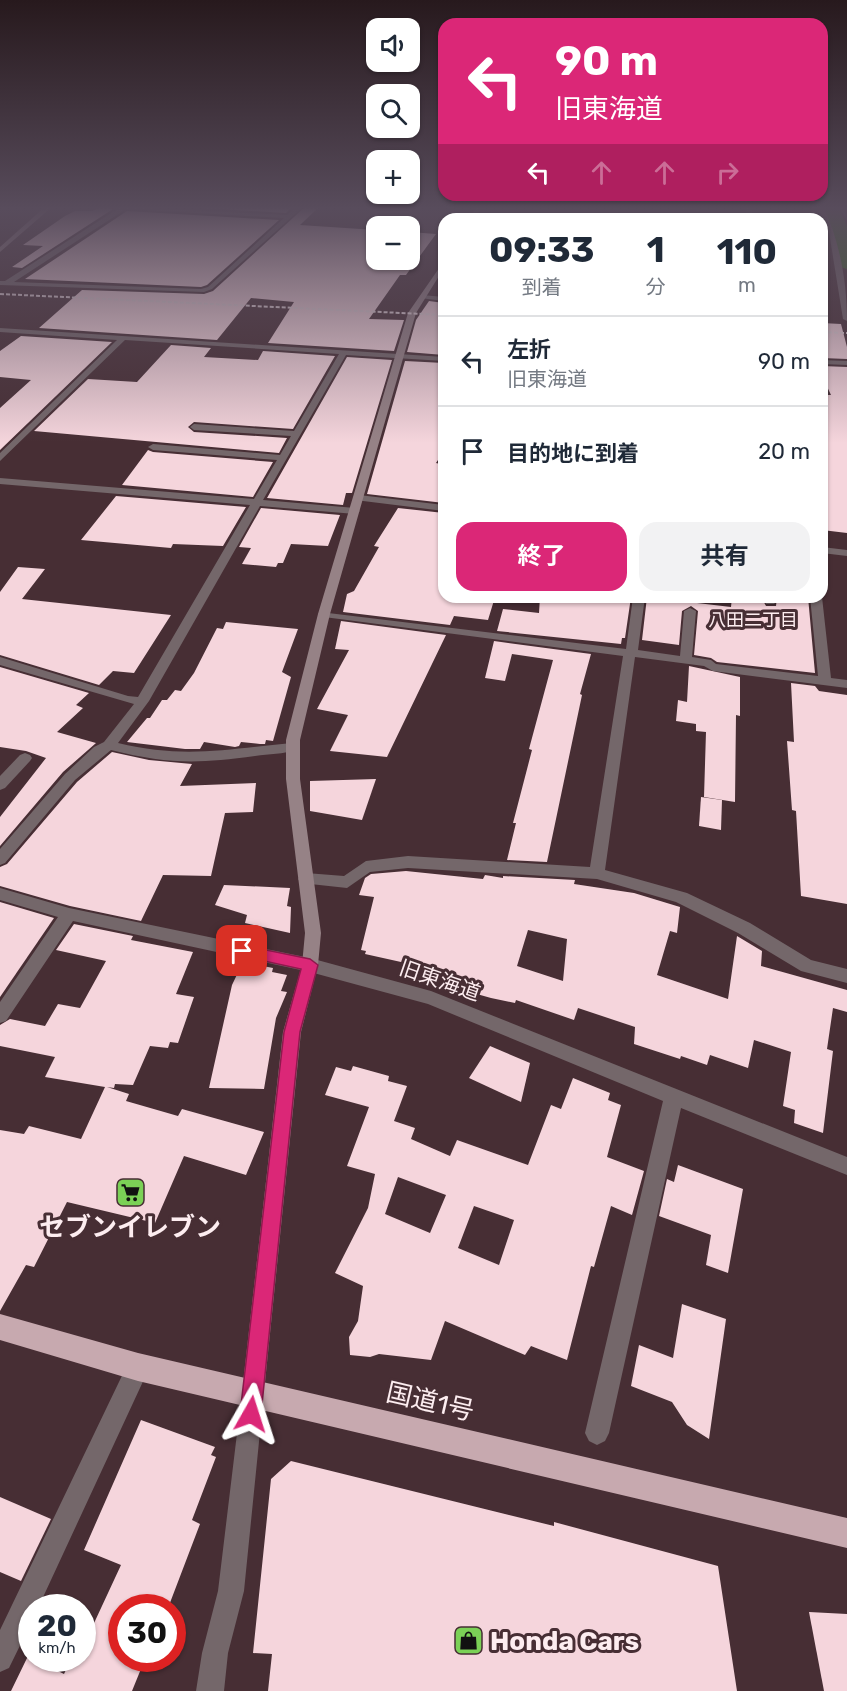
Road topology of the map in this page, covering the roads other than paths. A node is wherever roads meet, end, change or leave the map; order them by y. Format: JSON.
{"nodes":[{"id":1,"x":51,"y":285,"type":"edge"},
{"id":2,"x":213,"y":285,"type":"edge"},
{"id":3,"x":433,"y":285,"type":"edge"},
{"id":4,"x":839,"y":285,"type":"edge"},
{"id":5,"x":422,"y":297,"type":"junction"},
{"id":6,"x":438,"y":298,"type":"edge"},
{"id":7,"x":847,"y":319,"type":"edge"},
{"id":8,"x":0,"y":330,"type":"edge"},
{"id":9,"x":123,"y":338,"type":"junction"},
{"id":10,"x":344,"y":352,"type":"junction"},
{"id":11,"x":399,"y":356,"type":"junction"},
{"id":12,"x":438,"y":359,"type":"edge"},
{"id":13,"x":828,"y":362,"type":"edge"},
{"id":14,"x":847,"y":363,"type":"edge"},
{"id":15,"x":194,"y":427,"type":"dead end"},
{"id":16,"x":297,"y":434,"type":"junction"},
{"id":17,"x":153,"y":447,"type":"dead end"},
{"id":18,"x":0,"y":458,"type":"edge"},
{"id":19,"x":283,"y":458,"type":"junction"},
{"id":20,"x":0,"y":481,"type":"edge"},
{"id":21,"x":257,"y":502,"type":"junction"},
{"id":22,"x":357,"y":505,"type":"junction"},
{"id":23,"x":438,"y":508,"type":"edge"},
{"id":24,"x":828,"y":551,"type":"edge"},
{"id":25,"x":847,"y":553,"type":"edge"},
{"id":26,"x":638,"y":603,"type":"edge"},
{"id":27,"x":817,"y":603,"type":"edge"},
{"id":28,"x":690,"y":610,"type":"dead end"},
{"id":29,"x":324,"y":614,"type":"junction"},
{"id":30,"x":630,"y":653,"type":"junction"},
{"id":31,"x":686,"y":660,"type":"junction"},
{"id":32,"x":0,"y":661,"type":"edge"},
{"id":33,"x":825,"y":682,"type":"junction"},
{"id":34,"x":847,"y":684,"type":"edge"},
{"id":35,"x":143,"y":701,"type":"junction"},
{"id":36,"x":109,"y":745,"type":"junction"},
{"id":37,"x":292,"y":747,"type":"junction"},
{"id":38,"x":25,"y":758,"type":"dead end"},
{"id":39,"x":0,"y":785,"type":"edge"},
{"id":40,"x":0,"y":859,"type":"edge"},
{"id":41,"x":597,"y":873,"type":"junction"},
{"id":42,"x":306,"y":879,"type":"junction"},
{"id":43,"x":0,"y":894,"type":"edge"},
{"id":44,"x":69,"y":914,"type":"junction"},
{"id":45,"x":310,"y":965,"type":"junction"},
{"id":46,"x":847,"y":976,"type":"edge"},
{"id":47,"x":0,"y":1016,"type":"edge"},
{"id":48,"x":674,"y":1095,"type":"junction"},
{"id":49,"x":847,"y":1166,"type":"edge"},
{"id":50,"x":0,"y":1327,"type":"edge"},
{"id":51,"x":138,"y":1367,"type":"junction"},
{"id":52,"x":253,"y":1392,"type":"junction"},
{"id":53,"x":597,"y":1433,"type":"dead end"},
{"id":54,"x":847,"y":1533,"type":"edge"},
{"id":55,"x":0,"y":1659,"type":"edge"},
{"id":56,"x":210,"y":1691,"type":"edge"}],
"edges":[{"from":1,"to":2,"type":"street"},
{"from":3,"to":5,"type":"street"},
{"from":4,"to":7,"type":"street"},
{"from":5,"to":6,"type":"street"},
{"from":5,"to":11,"type":"street"},
{"from":8,"to":9,"type":"street"},
{"from":9,"to":10,"type":"street"},
{"from":9,"to":18,"type":"street"},
{"from":10,"to":11,"type":"street"},
{"from":10,"to":16,"type":"street"},
{"from":11,"to":12,"type":"street"},
{"from":11,"to":22,"type":"street"},
{"from":13,"to":14,"type":"street"},
{"from":15,"to":16,"type":"street"},
{"from":16,"to":19,"type":"street"},
{"from":17,"to":19,"type":"street"},
{"from":19,"to":21,"type":"street"},
{"from":20,"to":21,"type":"street"},
{"from":21,"to":22,"type":"street"},
{"from":21,"to":35,"type":"street"},
{"from":22,"to":23,"type":"street"},
{"from":22,"to":29,"type":"street"},
{"from":24,"to":25,"type":"street"},
{"from":26,"to":30,"type":"street"},
{"from":27,"to":33,"type":"street"},
{"from":28,"to":31,"type":"street"},
{"from":29,"to":30,"type":"street"},
{"from":29,"to":37,"type":"street"},
{"from":30,"to":31,"type":"street"},
{"from":30,"to":41,"type":"street"},
{"from":31,"to":33,"type":"street"},
{"from":32,"to":35,"type":"street"},
{"from":33,"to":34,"type":"street"},
{"from":35,"to":36,"type":"street"},
{"from":36,"to":37,"type":"street"},
{"from":36,"to":40,"type":"street"},
{"from":37,"to":42,"type":"street"},
{"from":38,"to":39,"type":"street"},
{"from":41,"to":42,"type":"street"},
{"from":41,"to":46,"type":"street"},
{"from":42,"to":45,"type":"street"},
{"from":43,"to":44,"type":"street","name":"旧東海道"},
{"from":44,"to":45,"type":"street","name":"旧東海道"},
{"from":44,"to":47,"type":"street"},
{"from":45,"to":48,"type":"street","name":"旧東海道"},
{"from":45,"to":52,"type":"street"},
{"from":48,"to":49,"type":"street","name":"旧東海道"},
{"from":48,"to":53,"type":"street"},
{"from":50,"to":51,"type":"highway","name":"国道1号"},
{"from":51,"to":52,"type":"highway","name":"国道1号"},
{"from":51,"to":55,"type":"street"},
{"from":52,"to":54,"type":"highway","name":"国道1号"},
{"from":52,"to":56,"type":"street"}]}
